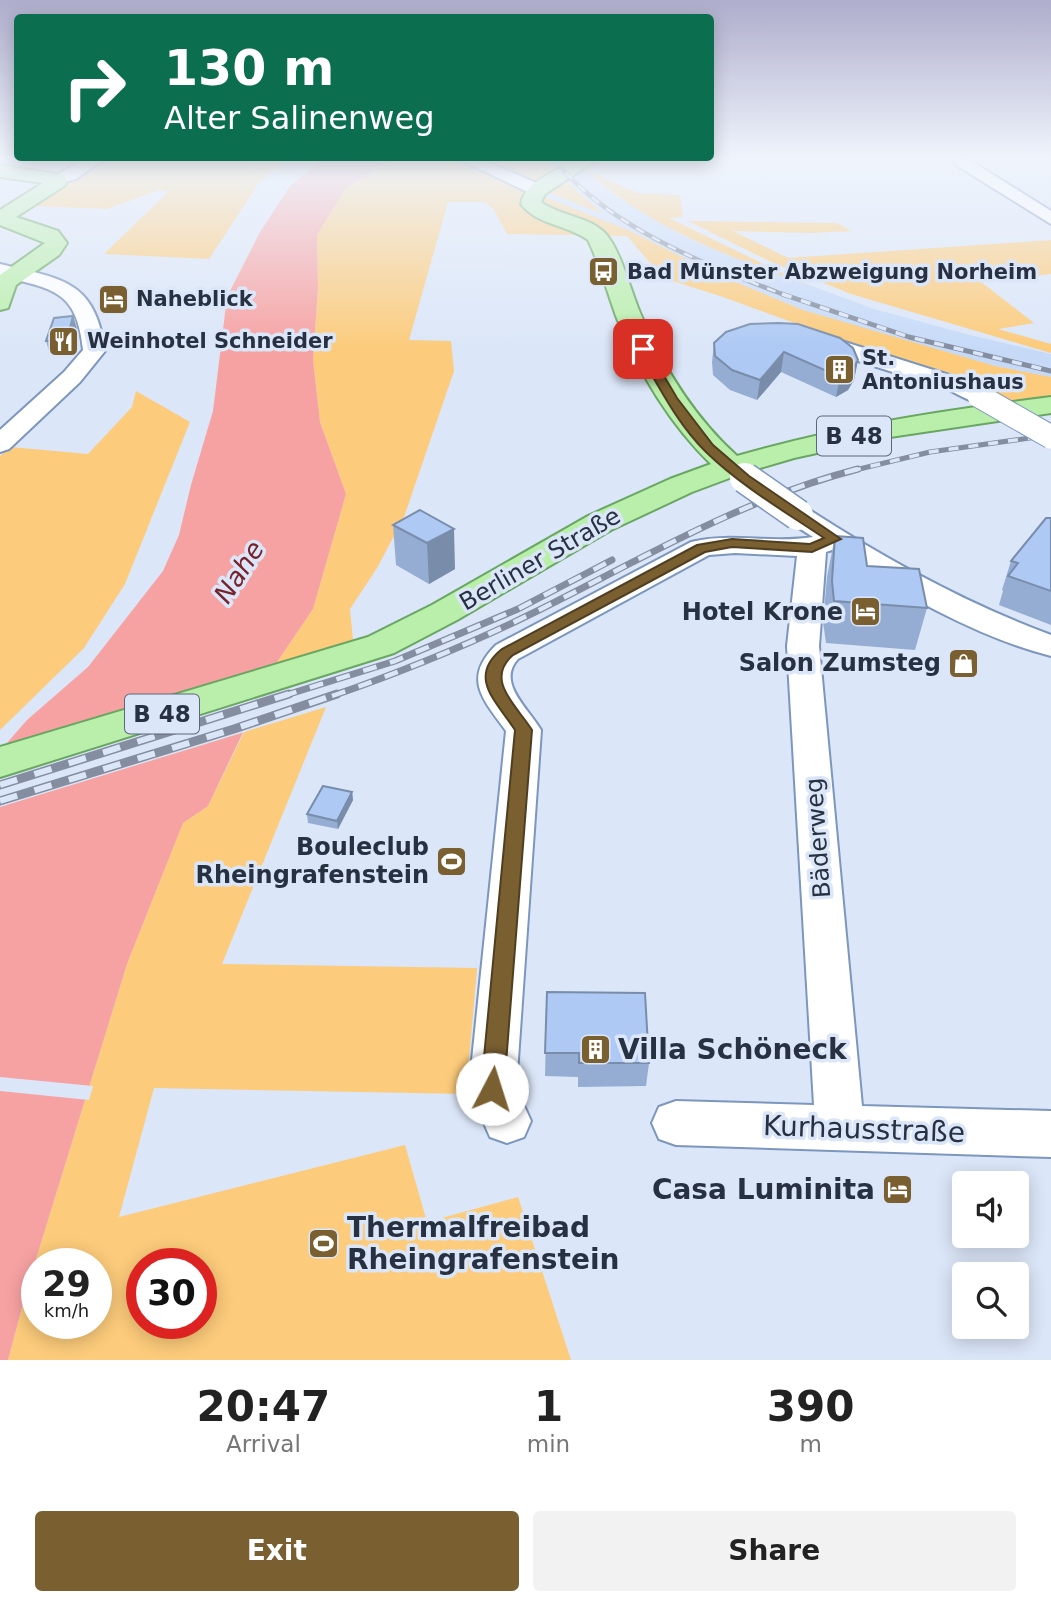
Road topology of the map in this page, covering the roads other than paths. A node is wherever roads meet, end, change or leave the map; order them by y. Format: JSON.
{"nodes":[{"id":1,"x":11,"y":222,"type":"edge"},
{"id":2,"x":570,"y":222,"type":"edge"},
{"id":3,"x":4,"y":282,"type":"edge"},
{"id":4,"x":798,"y":334,"type":"edge"},
{"id":5,"x":1051,"y":405,"type":"edge"},
{"id":6,"x":1051,"y":437,"type":"edge"},
{"id":7,"x":0,"y":444,"type":"edge"},
{"id":8,"x":738,"y":473,"type":"junction"},
{"id":9,"x":815,"y":534,"type":"junction"},
{"id":10,"x":1051,"y":646,"type":"edge"},
{"id":11,"x":0,"y":762,"type":"edge"},
{"id":12,"x":507,"y":1121,"type":"dead end"},
{"id":13,"x":677,"y":1123,"type":"dead end"},
{"id":14,"x":840,"y":1128,"type":"junction"},
{"id":15,"x":1051,"y":1134,"type":"edge"}],
"edges":[{"from":1,"to":3,"type":"main road"},
{"from":2,"to":8,"type":"main road"},
{"from":3,"to":7,"type":"street"},
{"from":4,"to":6,"type":"street","bridge":true},
{"from":5,"to":8,"type":"main road","number":"B 48"},
{"from":8,"to":9,"type":"street","bridge":true},
{"from":8,"to":11,"type":"main road","name":"Berliner Straße","number":"B 48"},
{"from":9,"to":10,"type":"street"},
{"from":9,"to":12,"type":"street"},
{"from":9,"to":14,"type":"street","name":"Bäderweg"},
{"from":13,"to":14,"type":"street","name":"Kurhausstraße"},
{"from":14,"to":15,"type":"street","name":"Kurhausstraße"}]}
